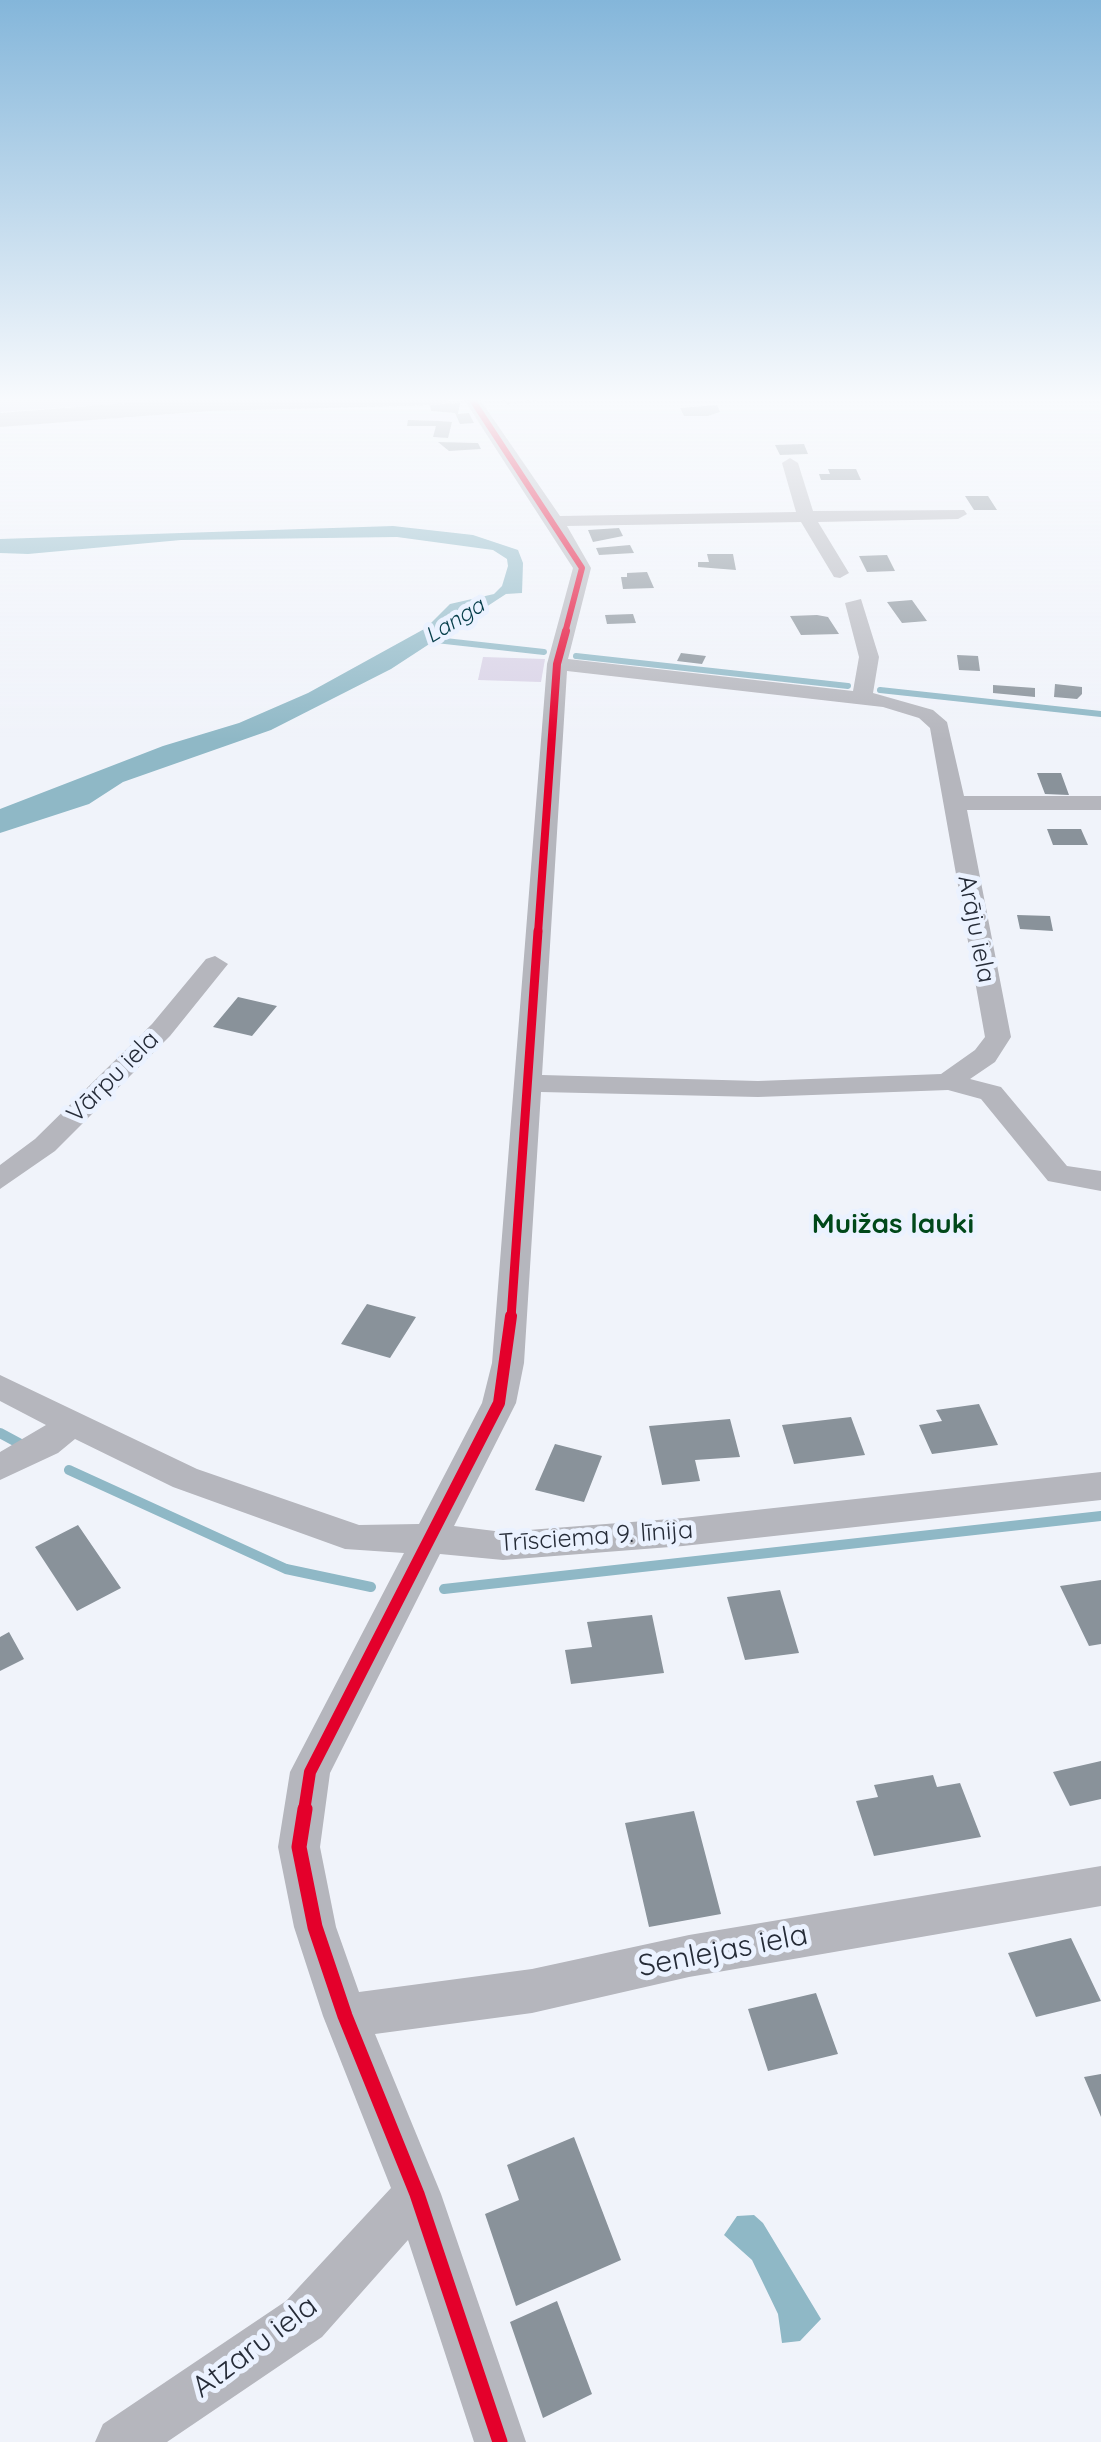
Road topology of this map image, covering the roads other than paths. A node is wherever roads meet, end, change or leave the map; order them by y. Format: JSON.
{"nodes":[{"id":1,"x":549,"y":512,"type":"edge"},
{"id":2,"x":805,"y":512,"type":"edge"},
{"id":3,"x":958,"y":514,"type":"dead end"},
{"id":4,"x":806,"y":516,"type":"junction"},
{"id":5,"x":555,"y":520,"type":"junction"},
{"id":6,"x":840,"y":573,"type":"dead end"},
{"id":7,"x":854,"y":603,"type":"dead end"},
{"id":8,"x":558,"y":664,"type":"junction"},
{"id":9,"x":862,"y":697,"type":"junction"},
{"id":10,"x":953,"y":803,"type":"junction"},
{"id":11,"x":1101,"y":803,"type":"edge"},
{"id":12,"x":215,"y":964,"type":"dead end"},
{"id":13,"x":948,"y":1082,"type":"junction"},
{"id":14,"x":528,"y":1083,"type":"junction"},
{"id":15,"x":0,"y":1179,"type":"edge"},
{"id":16,"x":1101,"y":1181,"type":"edge"},
{"id":17,"x":0,"y":1387,"type":"edge"},
{"id":18,"x":71,"y":1423,"type":"junction"},
{"id":19,"x":0,"y":1467,"type":"edge"},
{"id":20,"x":1101,"y":1486,"type":"edge"},
{"id":21,"x":428,"y":1538,"type":"junction"},
{"id":22,"x":1101,"y":1886,"type":"edge"},
{"id":23,"x":345,"y":2016,"type":"junction"},
{"id":24,"x":417,"y":2194,"type":"junction"},
{"id":25,"x":121,"y":2442,"type":"edge"},
{"id":26,"x":500,"y":2442,"type":"edge"}],
"edges":[{"from":1,"to":5,"type":"street"},
{"from":2,"to":4,"type":"street"},
{"from":3,"to":4,"type":"street"},
{"from":4,"to":5,"type":"street"},
{"from":4,"to":6,"type":"street"},
{"from":5,"to":8,"type":"street"},
{"from":7,"to":9,"type":"street"},
{"from":8,"to":9,"type":"street","name":"Arāju iela"},
{"from":8,"to":14,"type":"street"},
{"from":9,"to":10,"type":"street","name":"Arāju iela"},
{"from":10,"to":11,"type":"street"},
{"from":10,"to":13,"type":"street","name":"Arāju iela"},
{"from":12,"to":15,"type":"street","name":"Vārpu iela"},
{"from":13,"to":14,"type":"street"},
{"from":13,"to":16,"type":"street"},
{"from":14,"to":21,"type":"street"},
{"from":17,"to":18,"type":"street","name":"Trīsciema 9. līnija"},
{"from":18,"to":19,"type":"street"},
{"from":18,"to":21,"type":"street","name":"Trīsciema 9. līnija"},
{"from":20,"to":21,"type":"street","name":"Trīsciema 9. līnija"},
{"from":21,"to":23,"type":"street"},
{"from":22,"to":23,"type":"street","name":"Senlejas iela"},
{"from":23,"to":24,"type":"street"},
{"from":24,"to":25,"type":"street","name":"Atzaru iela"},
{"from":24,"to":26,"type":"street"}]}
